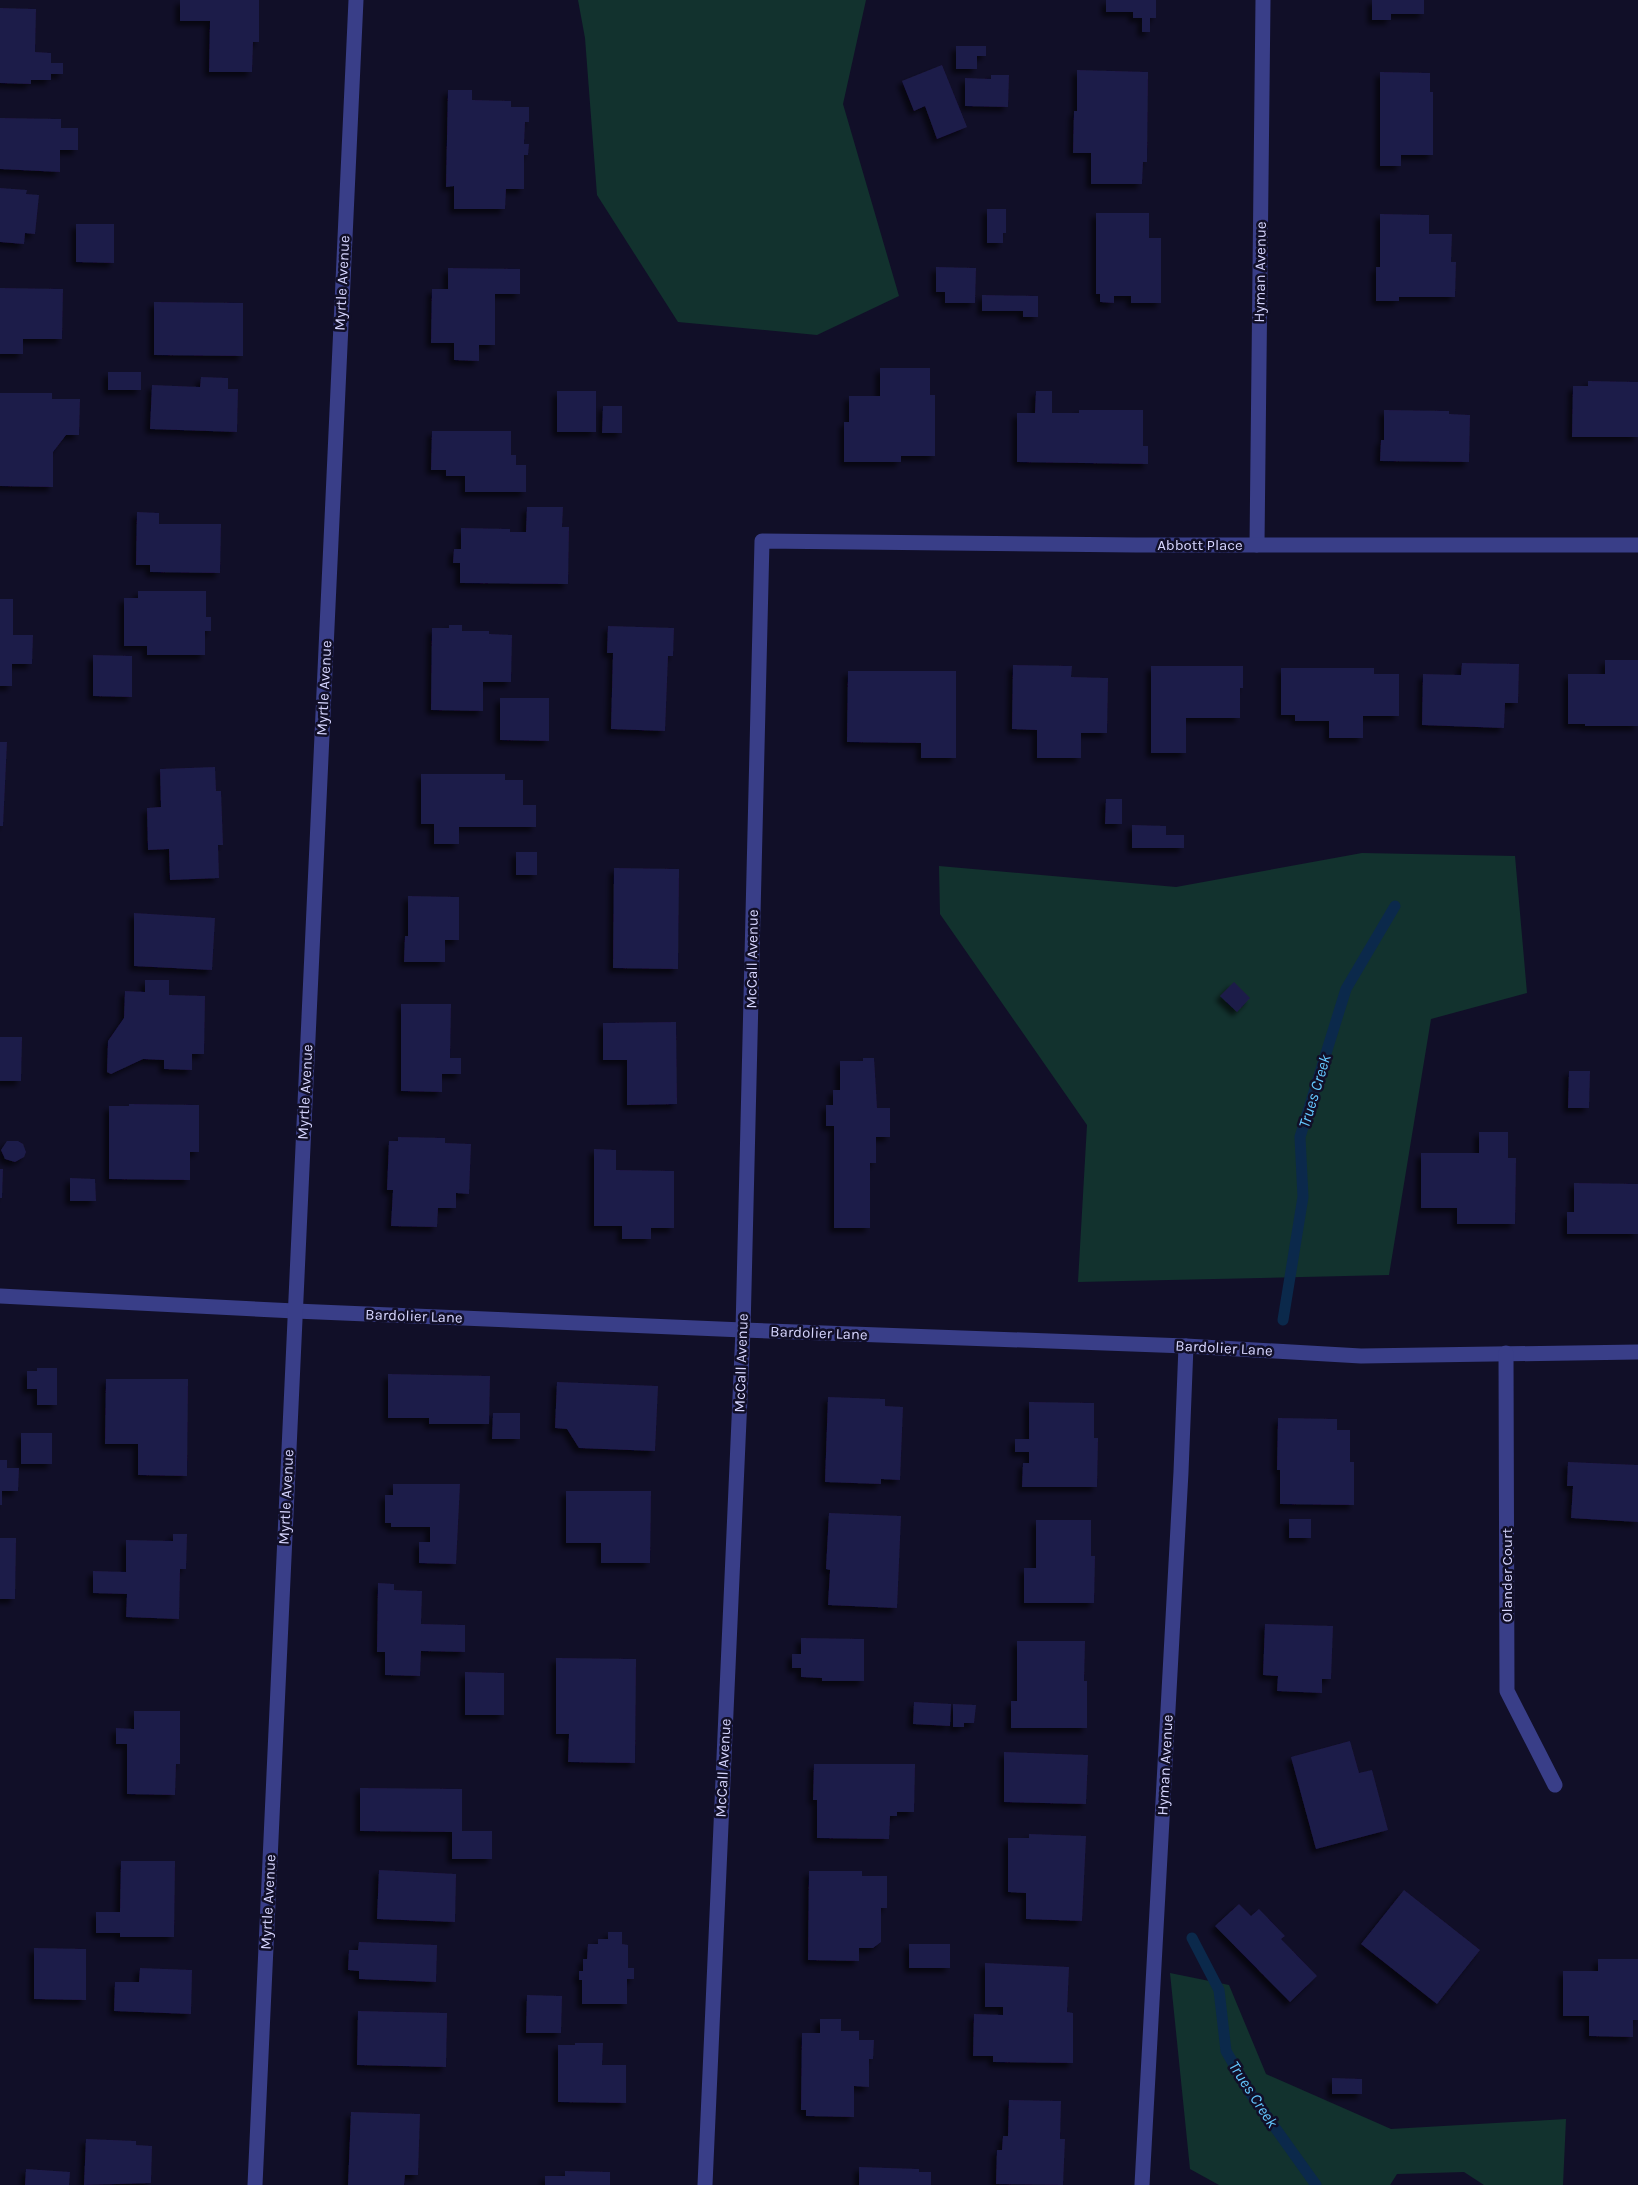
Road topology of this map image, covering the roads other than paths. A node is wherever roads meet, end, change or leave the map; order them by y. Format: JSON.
{"nodes":[{"id":1,"x":356,"y":0,"type":"edge"},
{"id":2,"x":1263,"y":0,"type":"edge"},
{"id":3,"x":762,"y":542,"type":"joint"},
{"id":4,"x":1257,"y":545,"type":"junction"},
{"id":5,"x":1638,"y":545,"type":"edge"},
{"id":6,"x":0,"y":1296,"type":"edge"},
{"id":7,"x":295,"y":1311,"type":"junction"},
{"id":8,"x":743,"y":1330,"type":"junction"},
{"id":9,"x":1186,"y":1346,"type":"junction"},
{"id":10,"x":1638,"y":1352,"type":"edge"},
{"id":11,"x":1506,"y":1353,"type":"junction"},
{"id":12,"x":1555,"y":1785,"type":"dead end"},
{"id":13,"x":255,"y":2185,"type":"edge"},
{"id":14,"x":704,"y":2185,"type":"edge"},
{"id":15,"x":1142,"y":2185,"type":"edge"}],
"edges":[{"from":1,"to":7,"type":"street","name":"Myrtle Avenue"},
{"from":2,"to":4,"type":"street","name":"Hyman Avenue"},
{"from":3,"to":4,"type":"street","name":"Abbott Place"},
{"from":3,"to":8,"type":"street","name":"McCall Avenue"},
{"from":4,"to":5,"type":"street","name":"Abbott Place"},
{"from":6,"to":7,"type":"street","name":"Bardolier Lane"},
{"from":7,"to":8,"type":"street","name":"Bardolier Lane"},
{"from":7,"to":13,"type":"street","name":"Myrtle Avenue"},
{"from":8,"to":9,"type":"street","name":"Bardolier Lane"},
{"from":8,"to":14,"type":"street","name":"McCall Avenue"},
{"from":9,"to":11,"type":"street","name":"Bardolier Lane"},
{"from":9,"to":15,"type":"street","name":"Hyman Avenue"},
{"from":10,"to":11,"type":"street","name":"Bardolier Lane"},
{"from":11,"to":12,"type":"street","name":"Olander Court"}]}
